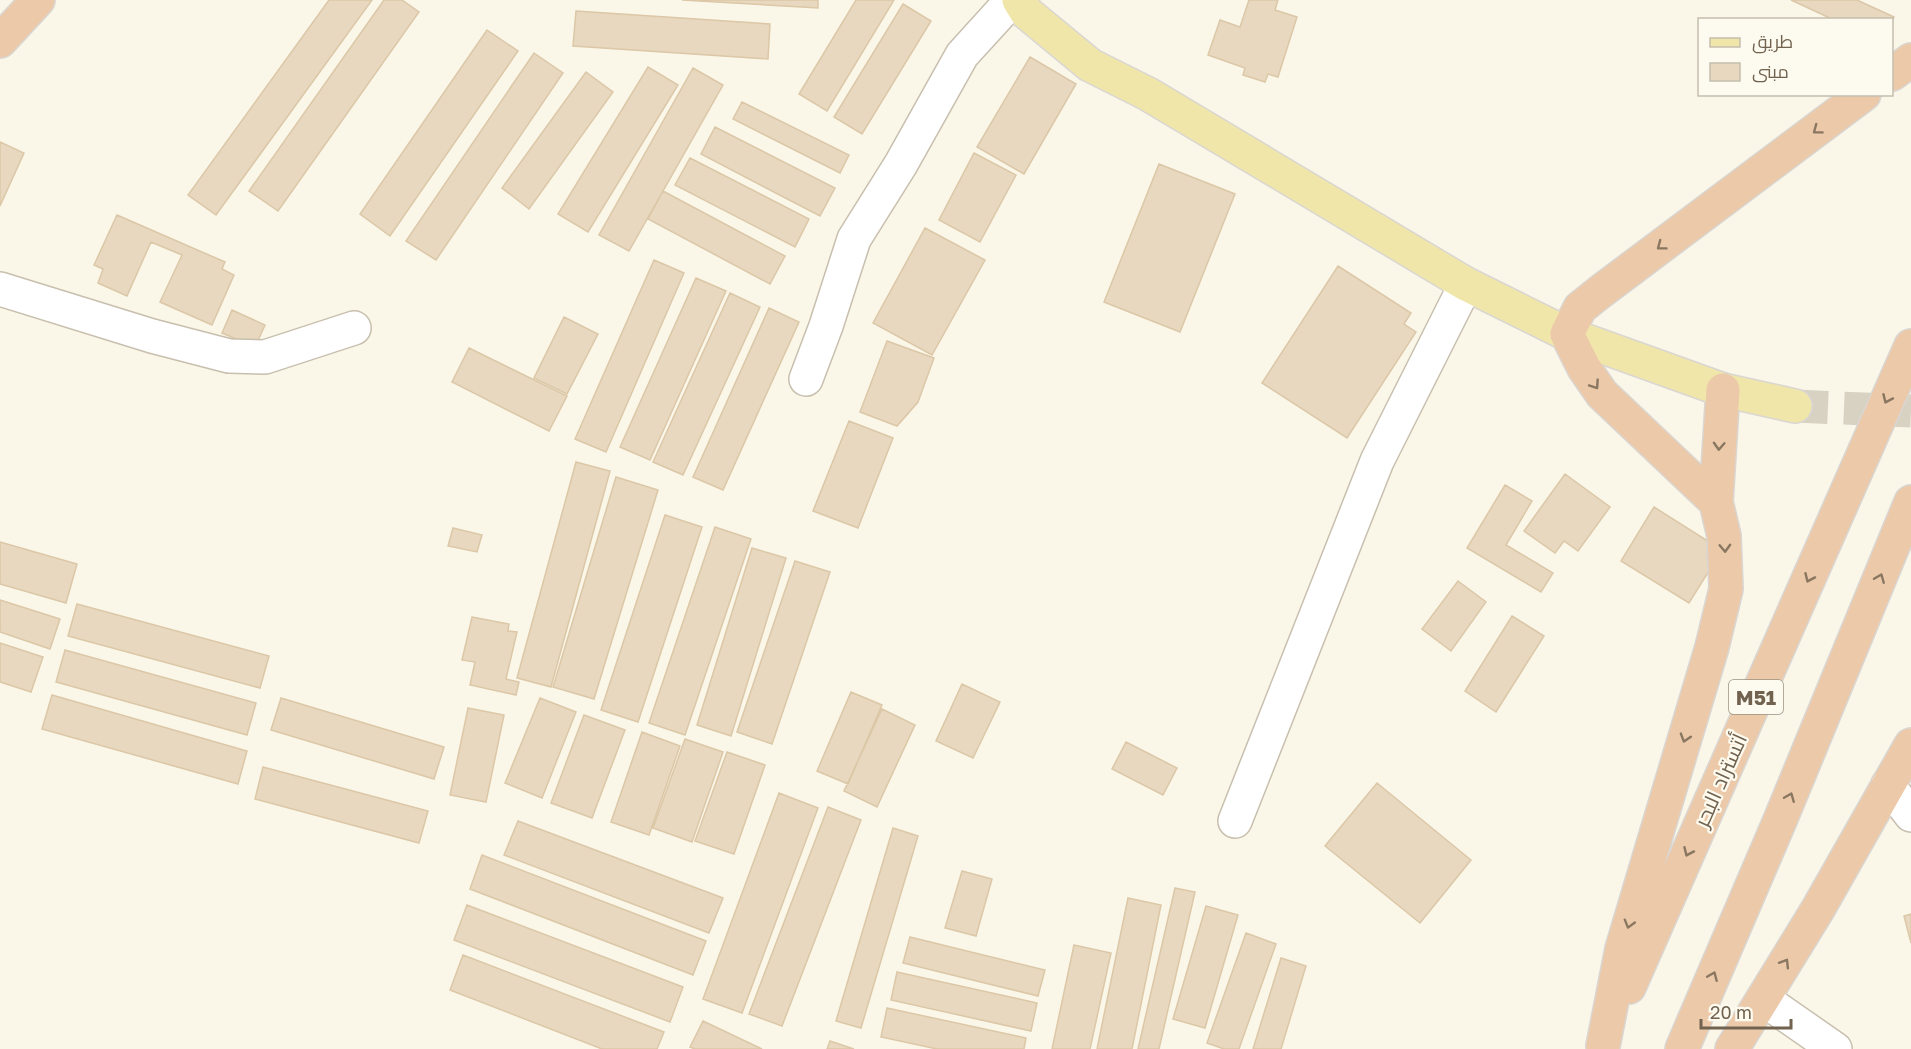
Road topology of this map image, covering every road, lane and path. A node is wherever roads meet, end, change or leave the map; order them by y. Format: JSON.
{"nodes":[{"id":1,"x":38,"y":0,"type":"edge"},
{"id":2,"x":1012,"y":0,"type":"edge"},
{"id":3,"x":1019,"y":0,"type":"edge"},
{"id":4,"x":0,"y":41,"type":"edge"},
{"id":5,"x":1911,"y":60,"type":"edge"},
{"id":6,"x":1893,"y":73,"type":"edge"},
{"id":7,"x":1861,"y":96,"type":"edge"},
{"id":8,"x":1466,"y":284,"type":"junction"},
{"id":9,"x":0,"y":289,"type":"edge"},
{"id":10,"x":354,"y":328,"type":"dead end"},
{"id":11,"x":1567,"y":334,"type":"junction"},
{"id":12,"x":1911,"y":346,"type":"edge"},
{"id":13,"x":806,"y":379,"type":"dead end"},
{"id":14,"x":1723,"y":390,"type":"junction"},
{"id":15,"x":1795,"y":406,"type":"tunnel mouth"},
{"id":16,"x":1716,"y":502,"type":"junction"},
{"id":17,"x":1911,"y":502,"type":"edge"},
{"id":18,"x":1911,"y":745,"type":"edge"},
{"id":19,"x":1888,"y":785,"type":"junction"},
{"id":20,"x":1911,"y":815,"type":"edge"},
{"id":21,"x":1235,"y":821,"type":"dead end"},
{"id":22,"x":1763,"y":999,"type":"junction"},
{"id":23,"x":1602,"y":1047,"type":"edge"},
{"id":24,"x":1682,"y":1049,"type":"edge"},
{"id":25,"x":1732,"y":1049,"type":"edge"},
{"id":26,"x":1836,"y":1049,"type":"edge"}],
"edges":[{"from":1,"to":4,"type":"highway"},
{"from":2,"to":13,"type":"street"},
{"from":3,"to":8,"type":"main road"},
{"from":5,"to":6,"type":"highway"},
{"from":7,"to":11,"type":"highway","one_way":true},
{"from":8,"to":11,"type":"main road"},
{"from":8,"to":21,"type":"street"},
{"from":9,"to":10,"type":"street"},
{"from":11,"to":14,"type":"main road"},
{"from":11,"to":16,"type":"highway","one_way":true},
{"from":12,"to":23,"type":"highway","name":"أتستراد البحر","number":"M51","one_way":true},
{"from":14,"to":15,"type":"main road"},
{"from":14,"to":16,"type":"highway","one_way":true},
{"from":16,"to":23,"type":"highway","one_way":true},
{"from":24,"to":17,"type":"highway","one_way":true},
{"from":18,"to":19,"type":"highway"},
{"from":19,"to":20,"type":"street"},
{"from":22,"to":19,"type":"highway","one_way":true},
{"from":22,"to":25,"type":"highway"},
{"from":22,"to":26,"type":"street"}]}
